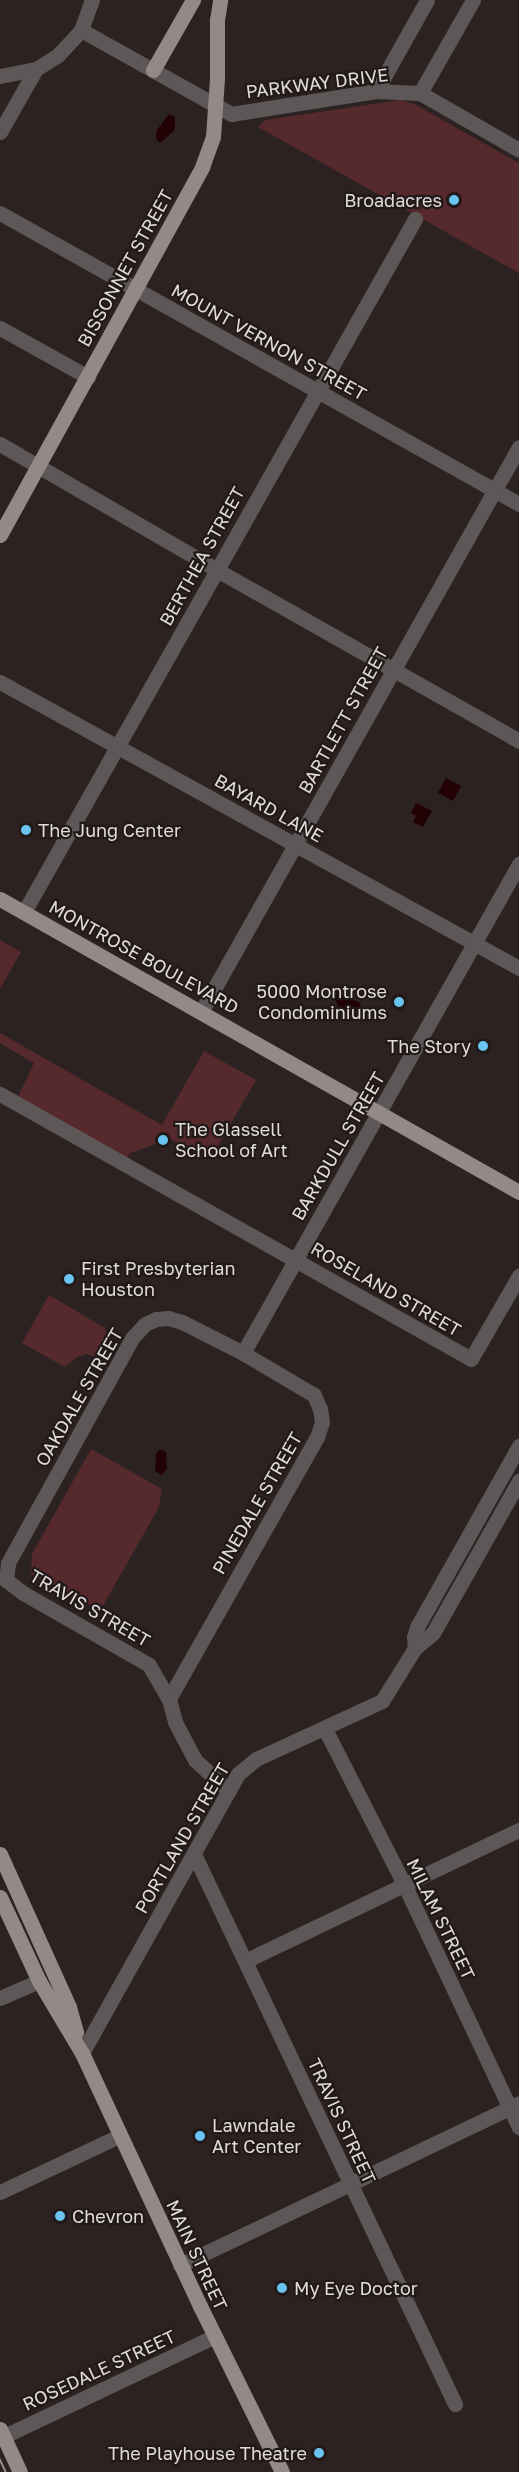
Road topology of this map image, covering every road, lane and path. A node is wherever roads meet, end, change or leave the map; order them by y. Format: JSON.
{"nodes":[{"id":1,"x":92,"y":0,"type":"edge"},
{"id":2,"x":193,"y":0,"type":"edge"},
{"id":3,"x":220,"y":0,"type":"edge"},
{"id":4,"x":427,"y":0,"type":"edge"},
{"id":5,"x":473,"y":0,"type":"edge"},
{"id":6,"x":81,"y":30,"type":"junction"},
{"id":7,"x":36,"y":69,"type":"junction"},
{"id":8,"x":153,"y":70,"type":"junction"},
{"id":9,"x":0,"y":76,"type":"edge"},
{"id":10,"x":376,"y":91,"type":"junction"},
{"id":11,"x":420,"y":93,"type":"junction"},
{"id":12,"x":215,"y":105,"type":"junction"},
{"id":13,"x":0,"y":132,"type":"edge"},
{"id":14,"x":519,"y":150,"type":"edge"},
{"id":15,"x":0,"y":213,"type":"edge"},
{"id":16,"x":415,"y":219,"type":"dead end"},
{"id":17,"x":135,"y":289,"type":"junction"},
{"id":18,"x":0,"y":328,"type":"edge"},
{"id":19,"x":88,"y":377,"type":"junction"},
{"id":20,"x":317,"y":392,"type":"junction"},
{"id":21,"x":0,"y":444,"type":"edge"},
{"id":22,"x":519,"y":447,"type":"edge"},
{"id":23,"x":39,"y":466,"type":"junction"},
{"id":24,"x":495,"y":490,"type":"junction"},
{"id":25,"x":519,"y":504,"type":"edge"},
{"id":26,"x":0,"y":535,"type":"edge"},
{"id":27,"x":217,"y":570,"type":"junction"},
{"id":28,"x":393,"y":669,"type":"junction"},
{"id":29,"x":0,"y":682,"type":"edge"},
{"id":30,"x":519,"y":741,"type":"edge"},
{"id":31,"x":116,"y":747,"type":"junction"},
{"id":32,"x":295,"y":844,"type":"junction"},
{"id":33,"x":519,"y":864,"type":"edge"},
{"id":34,"x":0,"y":899,"type":"edge"},
{"id":35,"x":24,"y":912,"type":"junction"},
{"id":36,"x":474,"y":943,"type":"junction"},
{"id":37,"x":519,"y":968,"type":"edge"},
{"id":38,"x":201,"y":1012,"type":"junction"},
{"id":39,"x":0,"y":1094,"type":"edge"},
{"id":40,"x":380,"y":1113,"type":"junction"},
{"id":41,"x":519,"y":1192,"type":"edge"},
{"id":42,"x":295,"y":1260,"type":"junction"},
{"id":43,"x":519,"y":1276,"type":"edge"},
{"id":44,"x":243,"y":1353,"type":"junction"},
{"id":45,"x":519,"y":1446,"type":"edge"},
{"id":46,"x":519,"y":1481,"type":"edge"},
{"id":47,"x":3,"y":1581,"type":"edge"},
{"id":48,"x":415,"y":1648,"type":"junction"},
{"id":49,"x":169,"y":1699,"type":"junction"},
{"id":50,"x":325,"y":1729,"type":"junction"},
{"id":51,"x":229,"y":1791,"type":"junction"},
{"id":52,"x":519,"y":1830,"type":"edge"},
{"id":53,"x":0,"y":1854,"type":"edge"},
{"id":54,"x":194,"y":1854,"type":"junction"},
{"id":55,"x":404,"y":1884,"type":"junction"},
{"id":56,"x":0,"y":1897,"type":"edge"},
{"id":57,"x":245,"y":1960,"type":"junction"},
{"id":58,"x":39,"y":1981,"type":"junction"},
{"id":59,"x":0,"y":1998,"type":"edge"},
{"id":60,"x":82,"y":2053,"type":"junction"},
{"id":61,"x":514,"y":2105,"type":"edge"},
{"id":62,"x":519,"y":2127,"type":"edge"},
{"id":63,"x":119,"y":2136,"type":"junction"},
{"id":64,"x":350,"y":2184,"type":"junction"},
{"id":65,"x":0,"y":2192,"type":"edge"},
{"id":66,"x":180,"y":2265,"type":"junction"},
{"id":67,"x":215,"y":2336,"type":"junction"},
{"id":68,"x":455,"y":2404,"type":"dead end"},
{"id":69,"x":1,"y":2435,"type":"edge"},
{"id":70,"x":20,"y":2472,"type":"edge"},
{"id":71,"x":282,"y":2472,"type":"edge"}],
"edges":[{"from":1,"to":6,"type":"street"},
{"from":2,"to":8,"type":"main road"},
{"from":3,"to":12,"type":"main road","name":"BISSONNET STREET"},
{"from":4,"to":10,"type":"street"},
{"from":5,"to":11,"type":"street"},
{"from":6,"to":7,"type":"street"},
{"from":6,"to":8,"type":"street","name":"PARKWAY DRIVE"},
{"from":7,"to":9,"type":"street"},
{"from":7,"to":13,"type":"street"},
{"from":8,"to":12,"type":"street","name":"PARKWAY DRIVE"},
{"from":10,"to":11,"type":"street","name":"PARKWAY DRIVE"},
{"from":10,"to":12,"type":"street","name":"PARKWAY DRIVE"},
{"from":11,"to":14,"type":"street","name":"PARKWAY DRIVE"},
{"from":12,"to":17,"type":"main road","name":"BISSONNET STREET"},
{"from":15,"to":17,"type":"street","name":"MOUNT VERNON STREET"},
{"from":16,"to":20,"type":"street","name":"BERTHEA STREET"},
{"from":17,"to":19,"type":"main road","name":"BISSONNET STREET"},
{"from":17,"to":20,"type":"street","name":"MOUNT VERNON STREET"},
{"from":18,"to":19,"type":"street"},
{"from":19,"to":23,"type":"main road","name":"BISSONNET STREET"},
{"from":20,"to":24,"type":"street","name":"MOUNT VERNON STREET"},
{"from":20,"to":27,"type":"street","name":"BERTHEA STREET"},
{"from":21,"to":23,"type":"street"},
{"from":22,"to":24,"type":"street","name":"BARTLETT STREET"},
{"from":23,"to":26,"type":"main road","name":"BISSONNET STREET"},
{"from":23,"to":27,"type":"street"},
{"from":24,"to":25,"type":"street","name":"MOUNT VERNON STREET"},
{"from":24,"to":28,"type":"street","name":"BARTLETT STREET"},
{"from":27,"to":28,"type":"street"},
{"from":27,"to":31,"type":"street","name":"BERTHEA STREET"},
{"from":28,"to":30,"type":"street"},
{"from":28,"to":32,"type":"street","name":"BARTLETT STREET"},
{"from":29,"to":31,"type":"street","name":"BAYARD LANE"},
{"from":31,"to":32,"type":"street","name":"BAYARD LANE"},
{"from":31,"to":35,"type":"street","name":"BERTHEA STREET"},
{"from":32,"to":36,"type":"street","name":"BAYARD LANE"},
{"from":32,"to":38,"type":"street","name":"BARTLETT STREET"},
{"from":33,"to":36,"type":"street","name":"BARKDULL STREET"},
{"from":34,"to":35,"type":"main road","name":"MONTROSE BOULEVARD"},
{"from":35,"to":38,"type":"main road","name":"MONTROSE BOULEVARD"},
{"from":36,"to":37,"type":"street","name":"BAYARD LANE"},
{"from":36,"to":40,"type":"street","name":"BARKDULL STREET"},
{"from":38,"to":40,"type":"main road","name":"MONTROSE BOULEVARD"},
{"from":39,"to":42,"type":"street","name":"ROSELAND STREET"},
{"from":40,"to":41,"type":"main road","name":"MONTROSE BOULEVARD"},
{"from":40,"to":42,"type":"street","name":"BARKDULL STREET"},
{"from":42,"to":43,"type":"street","name":"ROSELAND STREET"},
{"from":42,"to":44,"type":"street","name":"BARKDULL STREET"},
{"from":44,"to":47,"type":"street","name":"OAKDALE STREET"},
{"from":44,"to":49,"type":"street","name":"PINEDALE STREET"},
{"from":45,"to":48,"type":"street","name":"PORTLAND STREET"},
{"from":46,"to":48,"type":"street","name":"PORTLAND STREET"},
{"from":47,"to":49,"type":"street","name":"TRAVIS STREET"},
{"from":48,"to":50,"type":"street","name":"PORTLAND STREET"},
{"from":49,"to":51,"type":"street","name":"TRAVIS STREET"},
{"from":50,"to":51,"type":"street","name":"PORTLAND STREET"},
{"from":50,"to":55,"type":"street","name":"MILAM STREET"},
{"from":51,"to":54,"type":"street","name":"PORTLAND STREET"},
{"from":52,"to":55,"type":"street"},
{"from":53,"to":60,"type":"main road","name":"MAIN STREET"},
{"from":54,"to":57,"type":"street","name":"TRAVIS STREET"},
{"from":54,"to":60,"type":"street","name":"PORTLAND STREET"},
{"from":55,"to":57,"type":"street"},
{"from":55,"to":61,"type":"street","name":"MILAM STREET"},
{"from":56,"to":58,"type":"main road","name":"MAIN STREET"},
{"from":57,"to":64,"type":"street","name":"TRAVIS STREET"},
{"from":58,"to":59,"type":"street"},
{"from":58,"to":60,"type":"main road","name":"MAIN STREET"},
{"from":60,"to":63,"type":"main road","name":"MAIN STREET"},
{"from":61,"to":62,"type":"street","name":"MILAM STREET"},
{"from":61,"to":64,"type":"street"},
{"from":63,"to":65,"type":"street"},
{"from":63,"to":66,"type":"main road","name":"MAIN STREET"},
{"from":64,"to":66,"type":"street"},
{"from":64,"to":68,"type":"street","name":"TRAVIS STREET"},
{"from":66,"to":67,"type":"main road","name":"MAIN STREET"},
{"from":67,"to":69,"type":"street","name":"ROSEDALE STREET"},
{"from":67,"to":71,"type":"main road","name":"MAIN STREET"},
{"from":69,"to":70,"type":"main road"}]}
